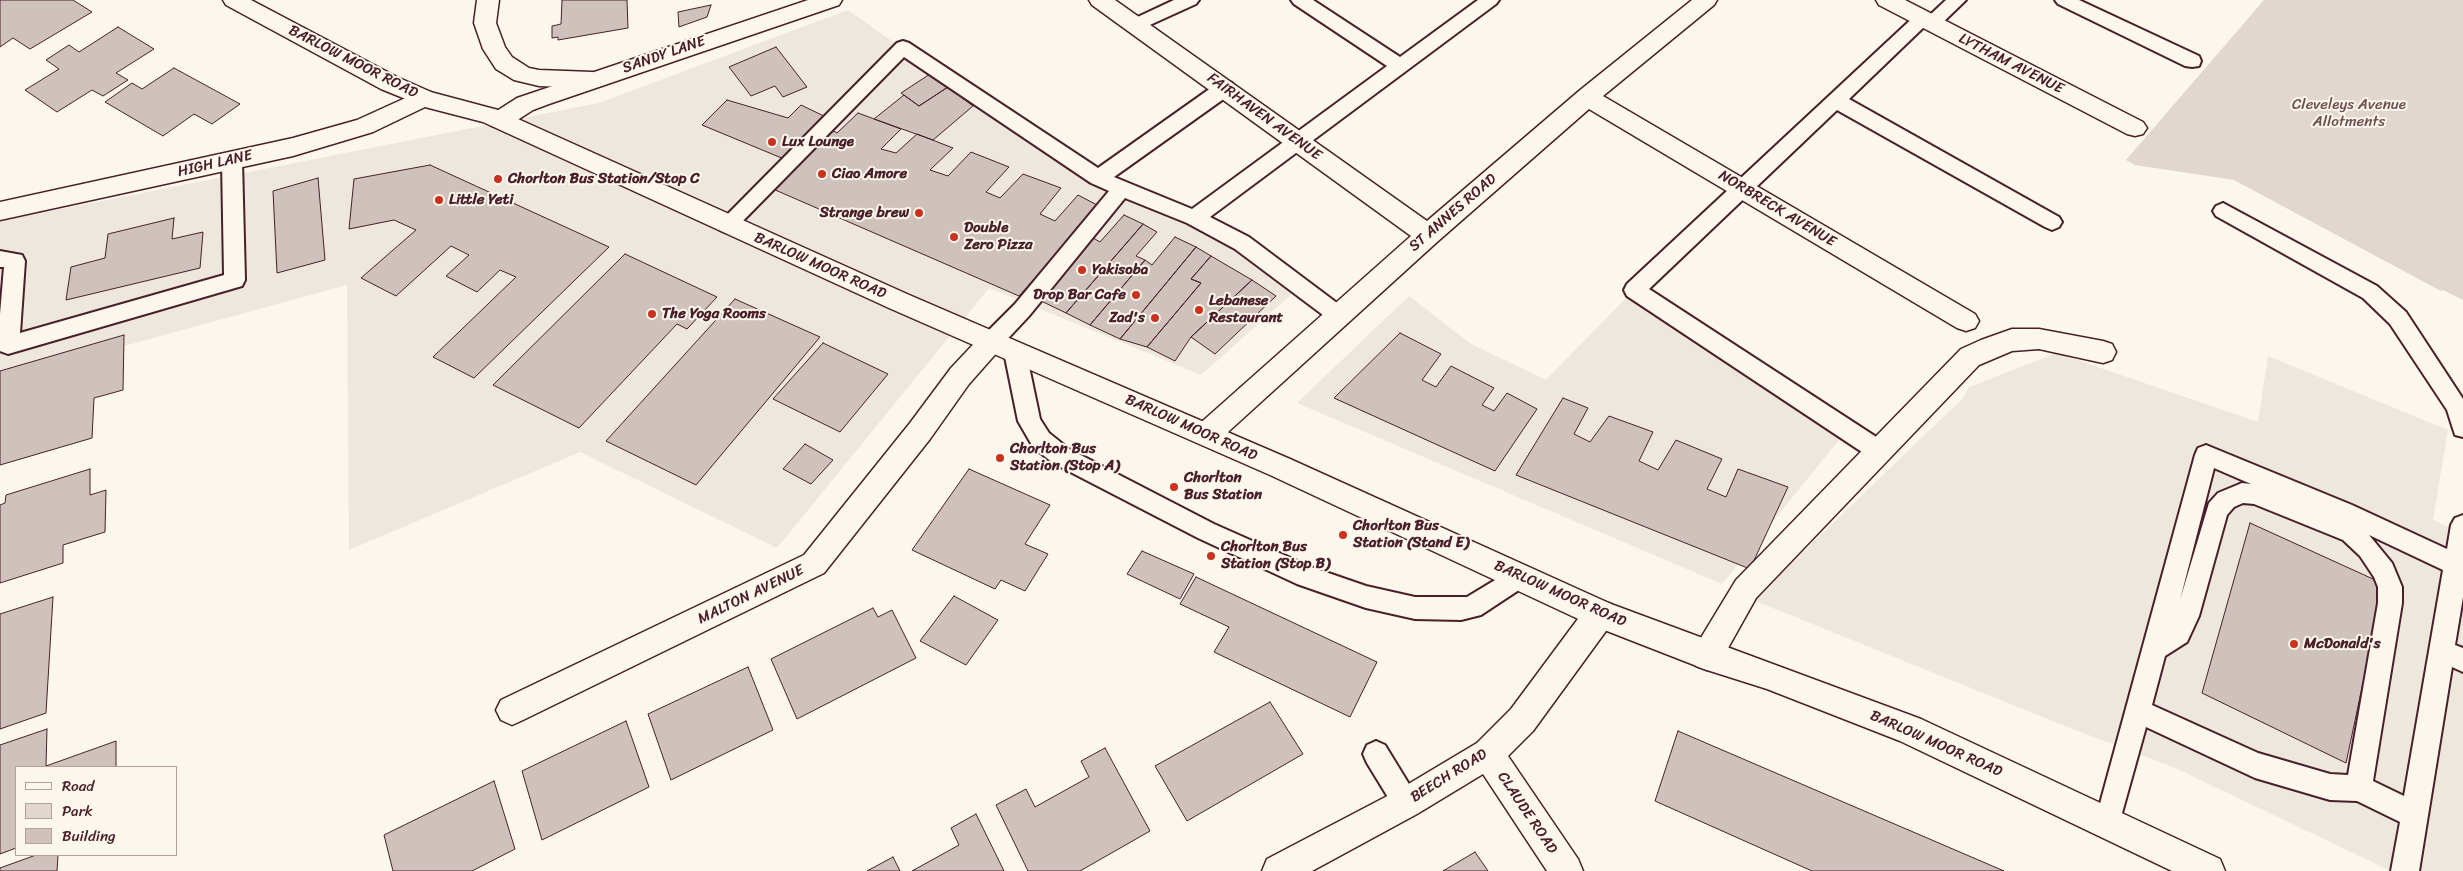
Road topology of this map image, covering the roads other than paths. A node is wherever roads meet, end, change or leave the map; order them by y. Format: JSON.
{"nodes":[{"id":1,"x":234,"y":0,"type":"edge"},
{"id":2,"x":488,"y":0,"type":"edge"},
{"id":3,"x":831,"y":0,"type":"edge"},
{"id":4,"x":1100,"y":0,"type":"edge"},
{"id":5,"x":1190,"y":0,"type":"edge"},
{"id":6,"x":1300,"y":0,"type":"edge"},
{"id":7,"x":1887,"y":0,"type":"edge"},
{"id":8,"x":1957,"y":0,"type":"edge"},
{"id":9,"x":2064,"y":0,"type":"edge"},
{"id":10,"x":1700,"y":1,"type":"edge"},
{"id":11,"x":1483,"y":2,"type":"edge"},
{"id":12,"x":1927,"y":20,"type":"junction"},
{"id":13,"x":1136,"y":26,"type":"junction"},
{"id":14,"x":2192,"y":61,"type":"dead end"},
{"id":15,"x":1400,"y":66,"type":"junction"},
{"id":16,"x":592,"y":80,"type":"junction"},
{"id":17,"x":1224,"y":88,"type":"junction"},
{"id":18,"x":1587,"y":97,"type":"junction"},
{"id":19,"x":423,"y":98,"type":"junction"},
{"id":20,"x":1835,"y":100,"type":"junction"},
{"id":21,"x":500,"y":120,"type":"junction"},
{"id":22,"x":2136,"y":128,"type":"dead end"},
{"id":23,"x":1298,"y":142,"type":"junction"},
{"id":24,"x":232,"y":161,"type":"junction"},
{"id":25,"x":1098,"y":178,"type":"junction"},
{"id":26,"x":1122,"y":188,"type":"junction"},
{"id":27,"x":1742,"y":189,"type":"junction"},
{"id":28,"x":0,"y":211,"type":"edge"},
{"id":29,"x":2222,"y":211,"type":"dead end"},
{"id":30,"x":1194,"y":218,"type":"junction"},
{"id":31,"x":2052,"y":222,"type":"dead end"},
{"id":32,"x":727,"y":225,"type":"junction"},
{"id":33,"x":1428,"y":235,"type":"junction"},
{"id":34,"x":0,"y":259,"type":"edge"},
{"id":35,"x":1338,"y":315,"type":"junction"},
{"id":36,"x":1966,"y":321,"type":"dead end"},
{"id":37,"x":1003,"y":347,"type":"junction"},
{"id":38,"x":2103,"y":352,"type":"dead end"},
{"id":39,"x":2463,"y":428,"type":"edge"},
{"id":40,"x":1207,"y":434,"type":"junction"},
{"id":41,"x":1879,"y":451,"type":"junction"},
{"id":42,"x":2462,"y":534,"type":"edge"},
{"id":43,"x":2457,"y":565,"type":"junction"},
{"id":44,"x":1520,"y":576,"type":"junction"},
{"id":45,"x":1600,"y":614,"type":"junction"},
{"id":46,"x":2154,"y":649,"type":"junction"},
{"id":47,"x":2452,"y":655,"type":"edge"},
{"id":48,"x":1707,"y":656,"type":"junction"},
{"id":49,"x":512,"y":710,"type":"dead end"},
{"id":50,"x":2138,"y":711,"type":"junction"},
{"id":51,"x":1376,"y":754,"type":"dead end"},
{"id":52,"x":1488,"y":754,"type":"junction"},
{"id":53,"x":2360,"y":788,"type":"junction"},
{"id":54,"x":1406,"y":803,"type":"junction"},
{"id":55,"x":2415,"y":815,"type":"junction"},
{"id":56,"x":2108,"y":822,"type":"junction"},
{"id":57,"x":1279,"y":871,"type":"edge"},
{"id":58,"x":1566,"y":871,"type":"edge"},
{"id":59,"x":2208,"y":871,"type":"edge"},
{"id":60,"x":2405,"y":871,"type":"edge"}],
"edges":[{"from":1,"to":19,"type":"street","name":"BARLOW MOOR ROAD"},
{"from":2,"to":16,"type":"street"},
{"from":3,"to":16,"type":"street","name":"SANDY LANE"},
{"from":4,"to":13,"type":"street","name":"FAIRHAVEN AVENUE"},
{"from":5,"to":13,"type":"lane"},
{"from":6,"to":15,"type":"lane"},
{"from":7,"to":12,"type":"street","name":"LYTHAM AVENUE"},
{"from":8,"to":12,"type":"lane"},
{"from":9,"to":14,"type":"lane"},
{"from":10,"to":18,"type":"street","name":"ST ANNES ROAD"},
{"from":11,"to":15,"type":"lane"},
{"from":12,"to":20,"type":"lane"},
{"from":12,"to":22,"type":"street","name":"LYTHAM AVENUE"},
{"from":13,"to":17,"type":"street","name":"FAIRHAVEN AVENUE"},
{"from":15,"to":23,"type":"lane"},
{"from":16,"to":21,"type":"street","name":"SANDY LANE"},
{"from":17,"to":23,"type":"street","name":"FAIRHAVEN AVENUE"},
{"from":17,"to":25,"type":"lane"},
{"from":18,"to":27,"type":"street","name":"NORBRECK AVENUE"},
{"from":18,"to":33,"type":"street","name":"ST ANNES ROAD"},
{"from":19,"to":21,"type":"street","name":"BARLOW MOOR ROAD"},
{"from":19,"to":24,"type":"street","name":"HIGH LANE"},
{"from":20,"to":27,"type":"lane"},
{"from":20,"to":31,"type":"lane"},
{"from":21,"to":32,"type":"street","name":"BARLOW MOOR ROAD"},
{"from":23,"to":30,"type":"lane"},
{"from":23,"to":33,"type":"street","name":"FAIRHAVEN AVENUE"},
{"from":24,"to":28,"type":"street","name":"HIGH LANE"},
{"from":24,"to":34,"type":"lane"},
{"from":25,"to":26,"type":"lane"},
{"from":25,"to":32,"type":"lane"},
{"from":26,"to":30,"type":"lane"},
{"from":26,"to":37,"type":"lane"},
{"from":27,"to":36,"type":"street","name":"NORBRECK AVENUE"},
{"from":27,"to":41,"type":"lane"},
{"from":29,"to":39,"type":"lane"},
{"from":30,"to":35,"type":"lane"},
{"from":32,"to":37,"type":"street","name":"BARLOW MOOR ROAD"},
{"from":33,"to":35,"type":"street","name":"ST ANNES ROAD"},
{"from":35,"to":40,"type":"street","name":"ST ANNES ROAD"},
{"from":37,"to":40,"type":"street","name":"BARLOW MOOR ROAD"},
{"from":37,"to":44,"type":"lane"},
{"from":37,"to":49,"type":"street","name":"MALTON AVENUE"},
{"from":38,"to":41,"type":"street"},
{"from":40,"to":44,"type":"street","name":"BARLOW MOOR ROAD"},
{"from":41,"to":48,"type":"street"},
{"from":42,"to":43,"type":"lane"},
{"from":43,"to":46,"type":"lane"},
{"from":43,"to":47,"type":"lane"},
{"from":44,"to":45,"type":"street","name":"BARLOW MOOR ROAD"},
{"from":45,"to":48,"type":"street","name":"BARLOW MOOR ROAD"},
{"from":45,"to":52,"type":"street","name":"BEECH ROAD"},
{"from":46,"to":50,"type":"lane"},
{"from":46,"to":53,"type":"lane"},
{"from":47,"to":55,"type":"lane"},
{"from":48,"to":56,"type":"street","name":"BARLOW MOOR ROAD"},
{"from":50,"to":53,"type":"lane"},
{"from":50,"to":56,"type":"lane"},
{"from":51,"to":54,"type":"lane"},
{"from":52,"to":54,"type":"street","name":"BEECH ROAD"},
{"from":52,"to":58,"type":"street","name":"CLAUDE ROAD"},
{"from":53,"to":55,"type":"lane"},
{"from":54,"to":57,"type":"street","name":"BEECH ROAD"},
{"from":55,"to":60,"type":"lane"},
{"from":56,"to":59,"type":"street","name":"BARLOW MOOR ROAD"}]}
